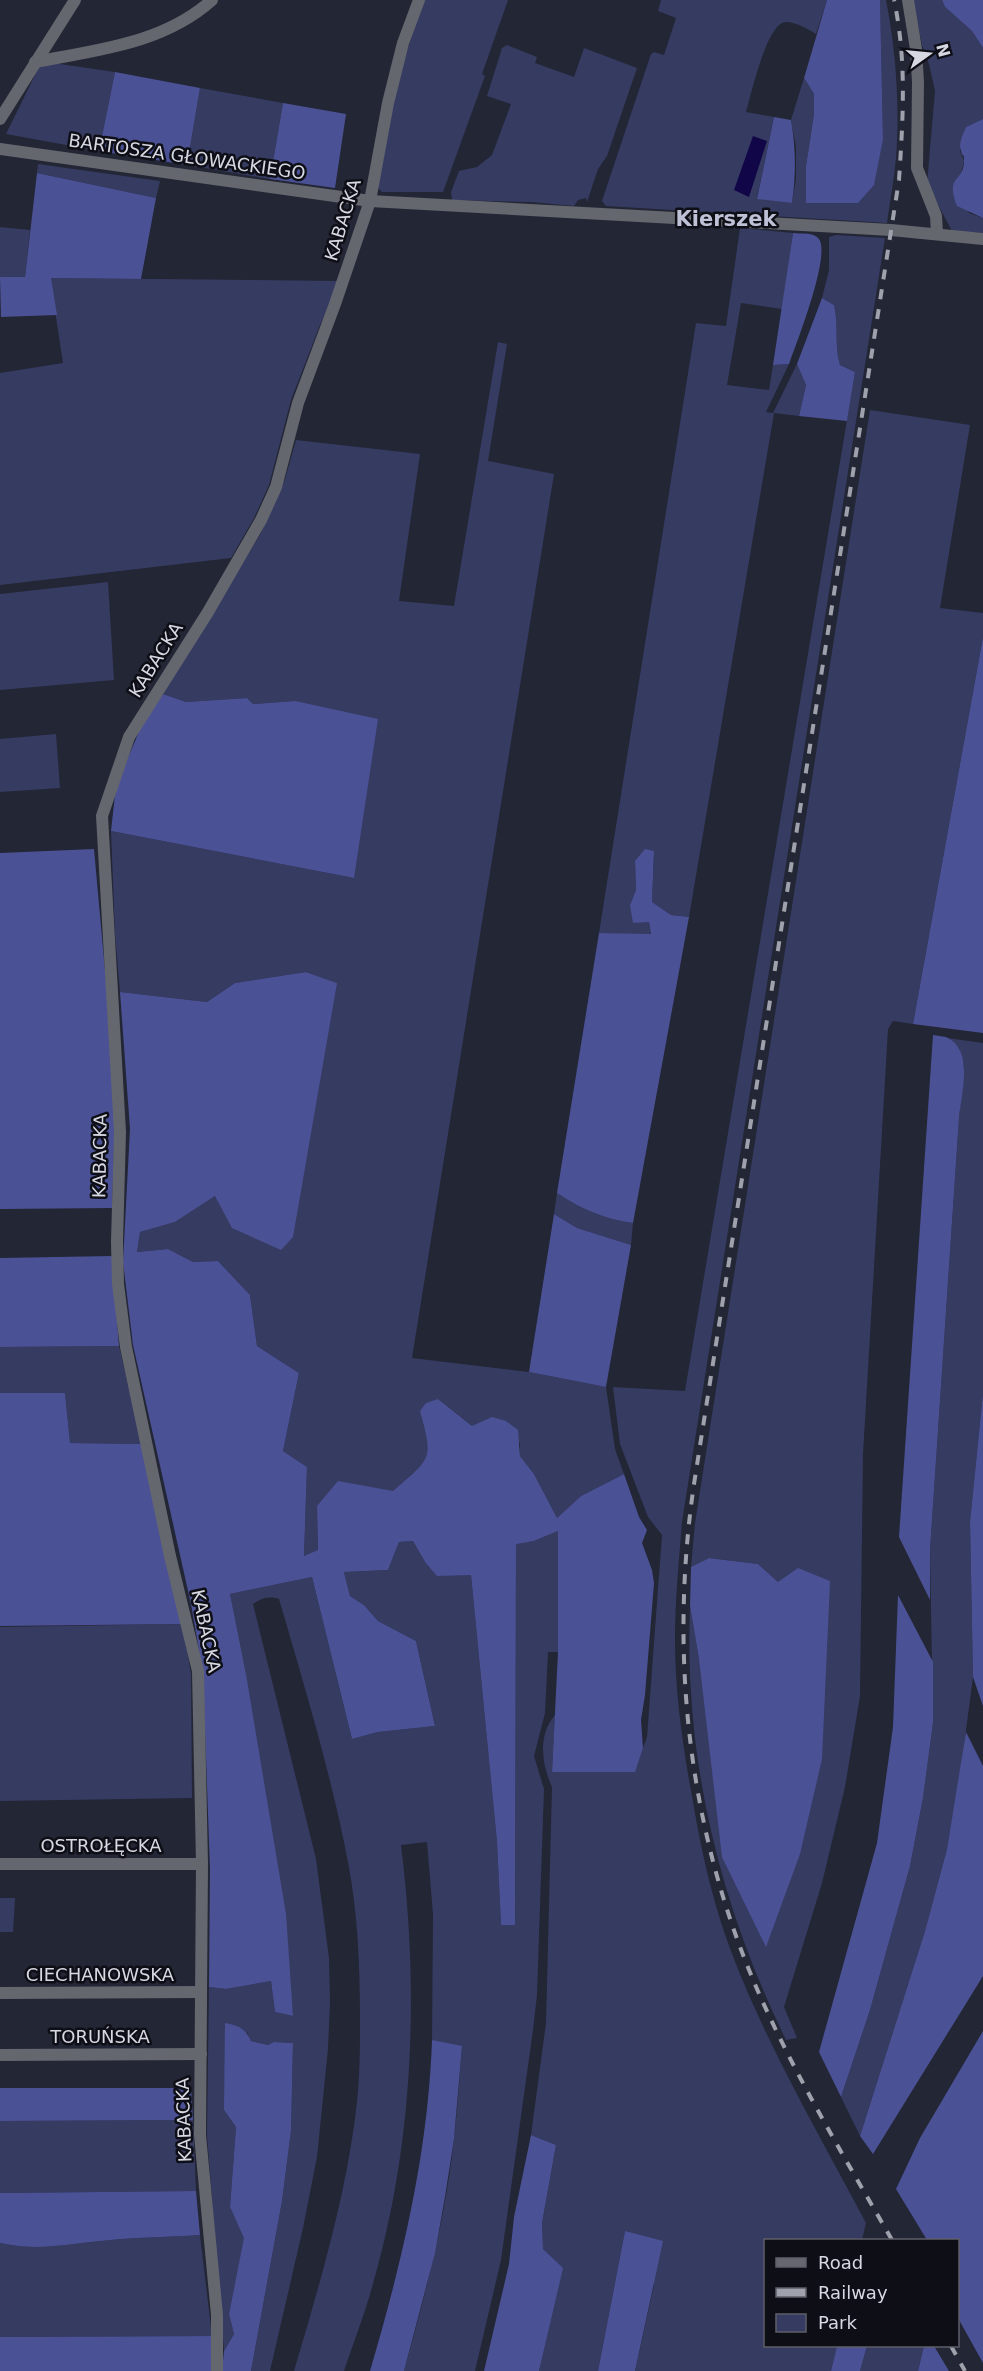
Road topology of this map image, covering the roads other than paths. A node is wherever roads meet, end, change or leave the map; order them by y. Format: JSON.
{"nodes":[{"id":1,"x":75,"y":0,"type":"edge"},
{"id":2,"x":212,"y":0,"type":"edge"},
{"id":3,"x":419,"y":0,"type":"edge"},
{"id":4,"x":908,"y":0,"type":"edge"},
{"id":5,"x":35,"y":62,"type":"junction"},
{"id":6,"x":0,"y":119,"type":"edge"},
{"id":7,"x":0,"y":148,"type":"edge"},
{"id":8,"x":370,"y":201,"type":"junction"},
{"id":9,"x":937,"y":234,"type":"junction"},
{"id":10,"x":983,"y":239,"type":"edge"},
{"id":11,"x":0,"y":1864,"type":"edge"},
{"id":12,"x":202,"y":1864,"type":"junction"},
{"id":13,"x":201,"y":1992,"type":"junction"},
{"id":14,"x":0,"y":1993,"type":"edge"},
{"id":15,"x":201,"y":2054,"type":"junction"},
{"id":16,"x":0,"y":2055,"type":"edge"},
{"id":17,"x":218,"y":2371,"type":"edge"}],
"edges":[{"from":1,"to":5,"type":"street"},
{"from":2,"to":5,"type":"street"},
{"from":3,"to":8,"type":"street","name":"KABACKA"},
{"from":4,"to":9,"type":"street"},
{"from":5,"to":6,"type":"street"},
{"from":7,"to":8,"type":"street","name":"BARTOSZA GŁOWACKIEGO"},
{"from":8,"to":9,"type":"street","name":"BARTOSZA GŁOWACKIEGO"},
{"from":8,"to":12,"type":"street","name":"KABACKA"},
{"from":9,"to":10,"type":"street","name":"BARTOSZA GŁOWACKIEGO"},
{"from":11,"to":12,"type":"street","name":"OSTROŁĘCKA"},
{"from":12,"to":13,"type":"street","name":"KABACKA"},
{"from":13,"to":14,"type":"street","name":"CIECHANOWSKA"},
{"from":13,"to":15,"type":"street","name":"KABACKA"},
{"from":15,"to":16,"type":"street","name":"TORUŃSKA"},
{"from":15,"to":17,"type":"street","name":"KABACKA"}]}
